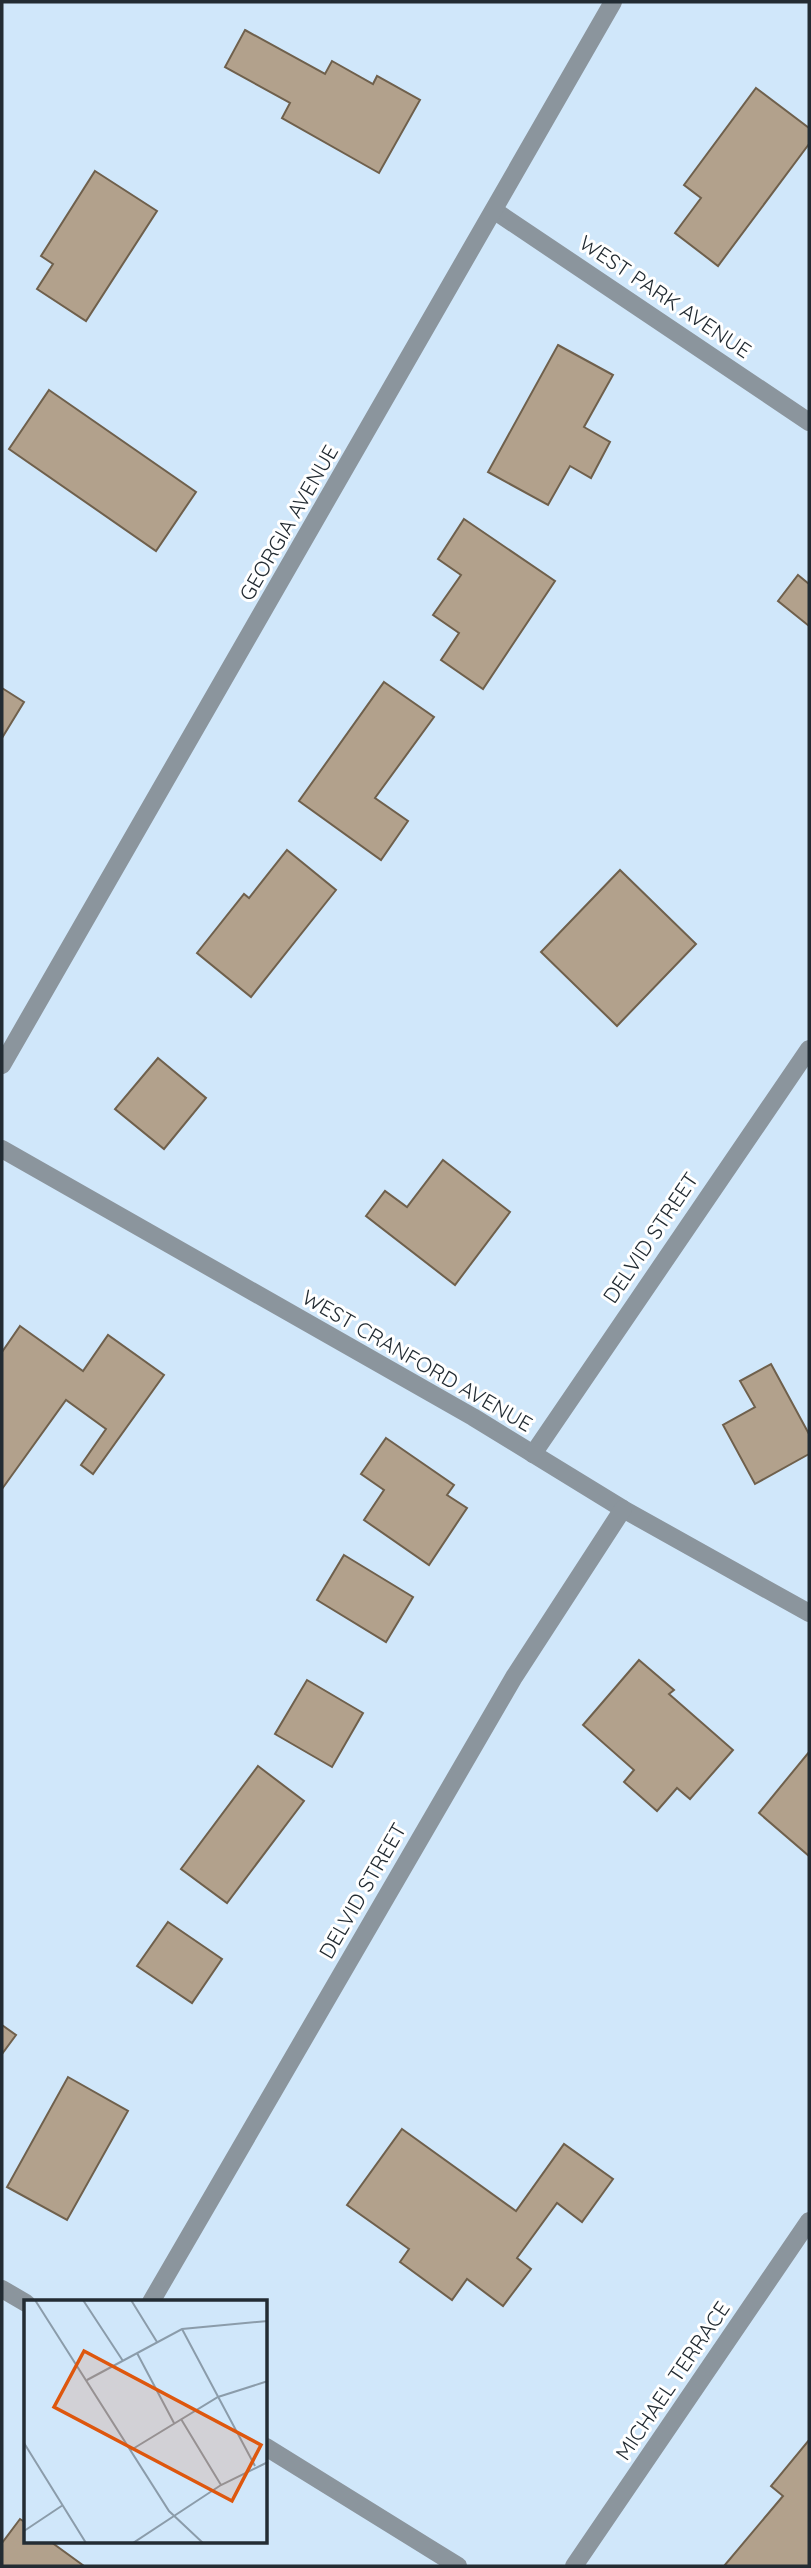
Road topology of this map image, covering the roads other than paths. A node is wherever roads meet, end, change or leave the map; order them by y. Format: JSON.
{"nodes":[{"id":1,"x":613,"y":2,"type":"edge"},
{"id":2,"x":495,"y":211,"type":"junction"},
{"id":3,"x":809,"y":422,"type":"edge"},
{"id":4,"x":809,"y":1049,"type":"edge"},
{"id":5,"x":2,"y":1065,"type":"edge"},
{"id":6,"x":2,"y":1149,"type":"edge"},
{"id":7,"x":533,"y":1454,"type":"junction"},
{"id":8,"x":623,"y":1509,"type":"junction"},
{"id":9,"x":809,"y":1613,"type":"edge"},
{"id":10,"x":809,"y":2221,"type":"edge"},
{"id":11,"x":2,"y":2289,"type":"edge"},
{"id":12,"x":152,"y":2300,"type":"edge"},
{"id":13,"x":24,"y":2302,"type":"edge"},
{"id":14,"x":268,"y":2448,"type":"edge"},
{"id":15,"x":458,"y":2566,"type":"edge"},
{"id":16,"x":574,"y":2566,"type":"edge"}],
"edges":[{"from":1,"to":2,"type":"street","name":"GEORGIA AVENUE"},
{"from":2,"to":3,"type":"street","name":"WEST PARK AVENUE"},
{"from":2,"to":5,"type":"street","name":"GEORGIA AVENUE"},
{"from":4,"to":7,"type":"street","name":"DELVID STREET"},
{"from":6,"to":7,"type":"street","name":"WEST CRANFORD AVENUE"},
{"from":7,"to":8,"type":"street","name":"WEST CRANFORD AVENUE"},
{"from":8,"to":9,"type":"street","name":"WEST CRANFORD AVENUE"},
{"from":8,"to":12,"type":"street","name":"DELVID STREET"},
{"from":10,"to":16,"type":"street","name":"MICHAEL TERRACE"},
{"from":11,"to":13,"type":"street"},
{"from":14,"to":15,"type":"street"}]}
